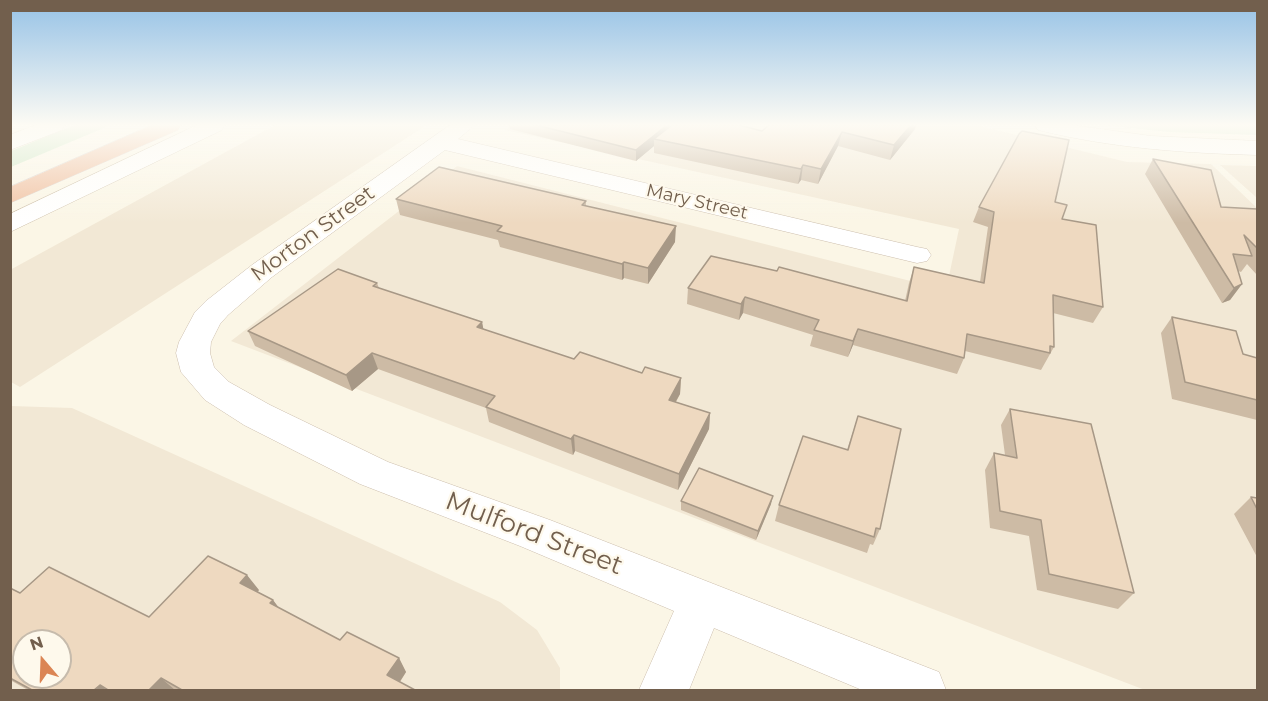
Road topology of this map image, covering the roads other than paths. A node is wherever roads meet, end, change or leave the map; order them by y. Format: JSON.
{"nodes":[{"id":1,"x":50,"y":158,"type":"edge"},
{"id":2,"x":96,"y":158,"type":"edge"},
{"id":3,"x":147,"y":158,"type":"edge"},
{"id":4,"x":419,"y":158,"type":"edge"},
{"id":5,"x":507,"y":158,"type":"edge"},
{"id":6,"x":10,"y":175,"type":"edge"},
{"id":7,"x":10,"y":196,"type":"edge"},
{"id":8,"x":10,"y":224,"type":"edge"},
{"id":9,"x":917,"y":255,"type":"dead end"},
{"id":10,"x":199,"y":330,"type":"joint"},
{"id":11,"x":702,"y":600,"type":"junction"},
{"id":12,"x":664,"y":690,"type":"edge"},
{"id":13,"x":921,"y":690,"type":"edge"}],
"edges":[{"from":1,"to":6,"type":"highway"},
{"from":2,"to":7,"type":"highway"},
{"from":3,"to":8,"type":"street"},
{"from":4,"to":10,"type":"street","name":"Morton Street"},
{"from":5,"to":9,"type":"street","name":"Mary Street"},
{"from":10,"to":11,"type":"street","name":"Mulford Street"},
{"from":11,"to":12,"type":"street"},
{"from":11,"to":13,"type":"street","name":"Mulford Street"}]}
